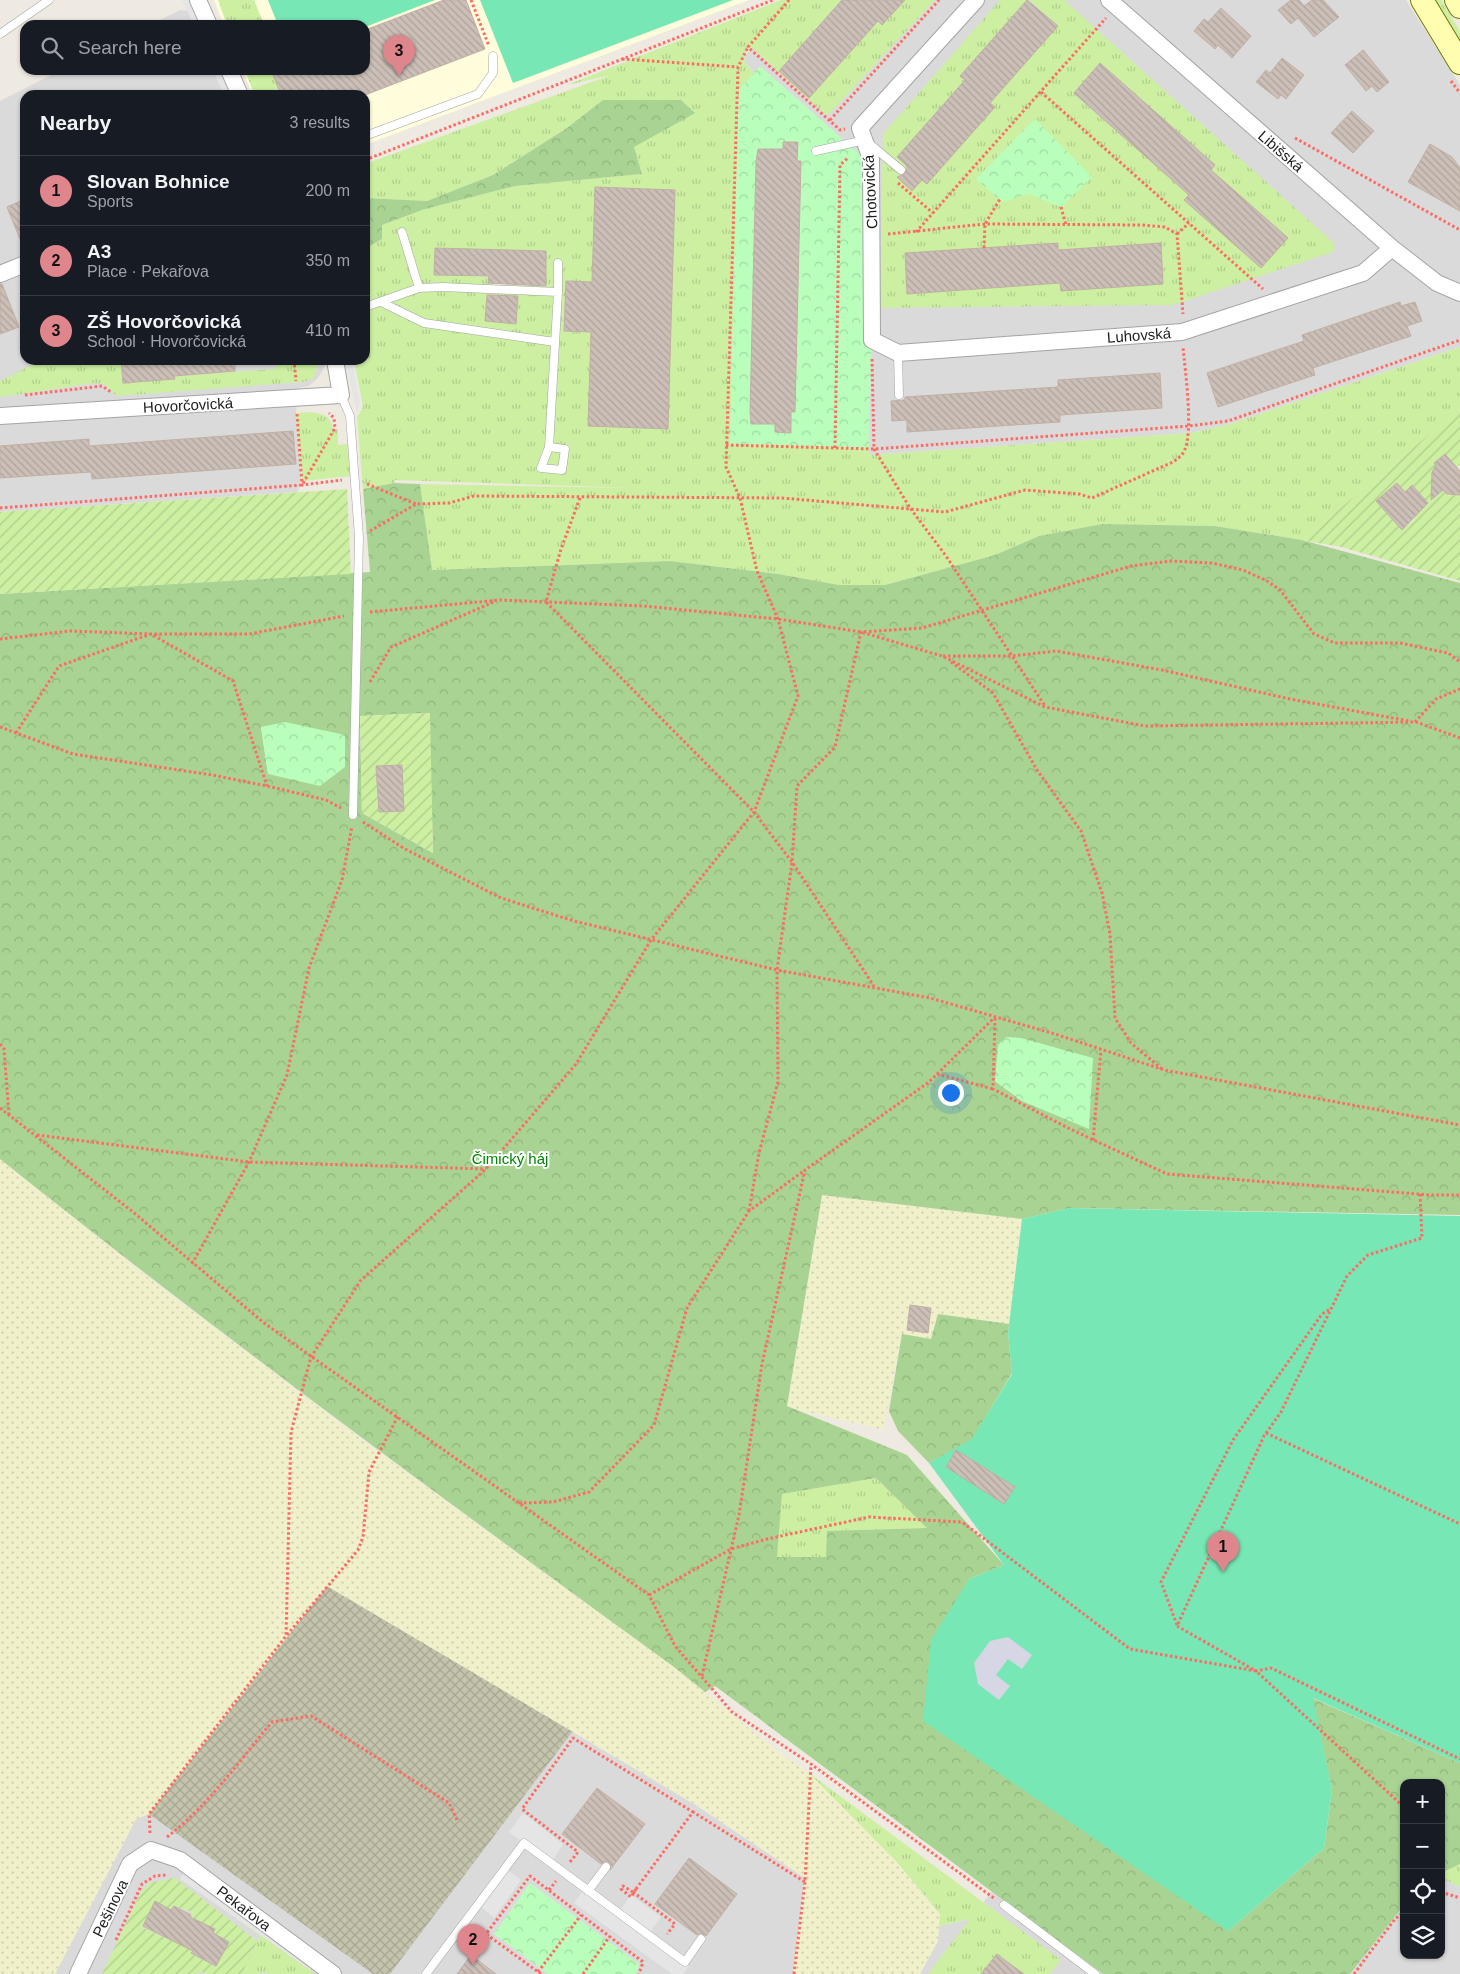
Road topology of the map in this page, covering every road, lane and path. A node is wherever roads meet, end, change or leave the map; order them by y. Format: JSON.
{"nodes":[{"id":1,"x":49,"y":0,"type":"edge"},
{"id":2,"x":198,"y":0,"type":"edge"},
{"id":3,"x":471,"y":0,"type":"edge"},
{"id":4,"x":774,"y":0,"type":"edge"},
{"id":5,"x":789,"y":0,"type":"edge"},
{"id":6,"x":939,"y":0,"type":"edge"},
{"id":7,"x":976,"y":0,"type":"edge"},
{"id":8,"x":1422,"y":0,"type":"edge"},
{"id":9,"x":1456,"y":0,"type":"edge"},
{"id":10,"x":1113,"y":3,"type":"edge"},
{"id":11,"x":1460,"y":7,"type":"edge"},
{"id":12,"x":20,"y":20,"type":"edge"},
{"id":13,"x":20,"y":20,"type":"edge"},
{"id":14,"x":207,"y":20,"type":"edge"},
{"id":15,"x":0,"y":34,"type":"edge"},
{"id":16,"x":748,"y":47,"type":"junction"},
{"id":17,"x":493,"y":56,"type":"joint"},
{"id":18,"x":618,"y":59,"type":"junction"},
{"id":19,"x":1460,"y":63,"type":"edge"},
{"id":20,"x":738,"y":67,"type":"junction"},
{"id":21,"x":231,"y":75,"type":"edge"},
{"id":22,"x":238,"y":90,"type":"edge"},
{"id":23,"x":1040,"y":92,"type":"junction"},
{"id":24,"x":830,"y":120,"type":"junction"},
{"id":25,"x":840,"y":130,"type":"junction"},
{"id":26,"x":370,"y":134,"type":"edge"},
{"id":27,"x":1287,"y":134,"type":"dead end"},
{"id":28,"x":860,"y":137,"type":"junction"},
{"id":29,"x":816,"y":151,"type":"dead end"},
{"id":30,"x":370,"y":158,"type":"edge"},
{"id":31,"x":901,"y":170,"type":"dead end"},
{"id":32,"x":912,"y":196,"type":"dead end"},
{"id":33,"x":1000,"y":199,"type":"dead end"},
{"id":34,"x":1062,"y":207,"type":"dead end"},
{"id":35,"x":933,"y":214,"type":"junction"},
{"id":36,"x":1189,"y":223,"type":"junction"},
{"id":37,"x":985,"y":224,"type":"junction"},
{"id":38,"x":1066,"y":224,"type":"junction"},
{"id":39,"x":1460,"y":230,"type":"edge"},
{"id":40,"x":402,"y":232,"type":"dead end"},
{"id":41,"x":916,"y":233,"type":"junction"},
{"id":42,"x":1177,"y":234,"type":"junction"},
{"id":43,"x":872,"y":235,"type":"junction"},
{"id":44,"x":984,"y":248,"type":"dead end"},
{"id":45,"x":1392,"y":248,"type":"junction"},
{"id":46,"x":558,"y":263,"type":"dead end"},
{"id":47,"x":20,"y":266,"type":"edge"},
{"id":48,"x":0,"y":274,"type":"edge"},
{"id":49,"x":419,"y":288,"type":"junction"},
{"id":50,"x":558,"y":292,"type":"junction"},
{"id":51,"x":1460,"y":293,"type":"edge"},
{"id":52,"x":1277,"y":301,"type":"junction"},
{"id":53,"x":383,"y":303,"type":"junction"},
{"id":54,"x":370,"y":306,"type":"edge"},
{"id":55,"x":1182,"y":332,"type":"junction"},
{"id":56,"x":872,"y":340,"type":"junction"},
{"id":57,"x":1460,"y":340,"type":"edge"},
{"id":58,"x":555,"y":342,"type":"junction"},
{"id":59,"x":898,"y":353,"type":"junction"},
{"id":60,"x":294,"y":365,"type":"edge"},
{"id":61,"x":337,"y":365,"type":"edge"},
{"id":62,"x":898,"y":394,"type":"dead end"},
{"id":63,"x":341,"y":395,"type":"junction"},
{"id":64,"x":296,"y":398,"type":"junction"},
{"id":65,"x":325,"y":412,"type":"dead end"},
{"id":66,"x":0,"y":416,"type":"edge"},
{"id":67,"x":1189,"y":426,"type":"junction"},
{"id":68,"x":726,"y":444,"type":"junction"},
{"id":69,"x":550,"y":446,"type":"dead end"},
{"id":70,"x":835,"y":448,"type":"junction"},
{"id":71,"x":874,"y":449,"type":"junction"},
{"id":72,"x":354,"y":479,"type":"junction"},
{"id":73,"x":302,"y":485,"type":"junction"},
{"id":74,"x":580,"y":498,"type":"junction"},
{"id":75,"x":740,"y":498,"type":"junction"},
{"id":76,"x":416,"y":504,"type":"junction"},
{"id":77,"x":0,"y":508,"type":"edge"},
{"id":78,"x":910,"y":508,"type":"junction"},
{"id":79,"x":359,"y":537,"type":"junction"},
{"id":80,"x":500,"y":600,"type":"junction"},
{"id":81,"x":546,"y":602,"type":"junction"},
{"id":82,"x":982,"y":610,"type":"junction"},
{"id":83,"x":357,"y":614,"type":"junction"},
{"id":84,"x":778,"y":619,"type":"junction"},
{"id":85,"x":861,"y":632,"type":"junction"},
{"id":86,"x":151,"y":634,"type":"junction"},
{"id":87,"x":0,"y":639,"type":"edge"},
{"id":88,"x":942,"y":656,"type":"junction"},
{"id":89,"x":1012,"y":656,"type":"junction"},
{"id":90,"x":1460,"y":662,"type":"edge"},
{"id":91,"x":1460,"y":689,"type":"edge"},
{"id":92,"x":357,"y":704,"type":"junction"},
{"id":93,"x":1045,"y":706,"type":"junction"},
{"id":94,"x":1416,"y":722,"type":"junction"},
{"id":95,"x":0,"y":727,"type":"edge"},
{"id":96,"x":16,"y":733,"type":"junction"},
{"id":97,"x":1460,"y":738,"type":"edge"},
{"id":98,"x":267,"y":786,"type":"junction"},
{"id":99,"x":754,"y":812,"type":"junction"},
{"id":100,"x":353,"y":815,"type":"junction"},
{"id":101,"x":792,"y":862,"type":"junction"},
{"id":102,"x":651,"y":940,"type":"junction"},
{"id":103,"x":777,"y":970,"type":"junction"},
{"id":104,"x":874,"y":986,"type":"junction"},
{"id":105,"x":995,"y":1016,"type":"junction"},
{"id":106,"x":0,"y":1044,"type":"edge"},
{"id":107,"x":1101,"y":1050,"type":"junction"},
{"id":108,"x":1164,"y":1070,"type":"junction"},
{"id":109,"x":936,"y":1074,"type":"junction"},
{"id":110,"x":993,"y":1089,"type":"junction"},
{"id":111,"x":0,"y":1108,"type":"edge"},
{"id":112,"x":10,"y":1116,"type":"junction"},
{"id":113,"x":1460,"y":1125,"type":"edge"},
{"id":114,"x":36,"y":1135,"type":"junction"},
{"id":115,"x":1093,"y":1140,"type":"junction"},
{"id":116,"x":249,"y":1162,"type":"junction"},
{"id":117,"x":486,"y":1169,"type":"junction"},
{"id":118,"x":805,"y":1170,"type":"junction"},
{"id":119,"x":1420,"y":1194,"type":"junction"},
{"id":120,"x":1460,"y":1195,"type":"edge"},
{"id":121,"x":749,"y":1211,"type":"junction"},
{"id":122,"x":192,"y":1264,"type":"junction"},
{"id":123,"x":1331,"y":1308,"type":"junction"},
{"id":124,"x":311,"y":1357,"type":"junction"},
{"id":125,"x":398,"y":1416,"type":"junction"},
{"id":126,"x":1266,"y":1433,"type":"junction"},
{"id":127,"x":518,"y":1503,"type":"junction"},
{"id":128,"x":1460,"y":1524,"type":"edge"},
{"id":129,"x":732,"y":1549,"type":"junction"},
{"id":130,"x":649,"y":1595,"type":"junction"},
{"id":131,"x":1177,"y":1626,"type":"junction"},
{"id":132,"x":286,"y":1636,"type":"junction"},
{"id":133,"x":1256,"y":1672,"type":"junction"},
{"id":134,"x":702,"y":1677,"type":"junction"},
{"id":135,"x":1460,"y":1758,"type":"edge"},
{"id":136,"x":811,"y":1764,"type":"junction"},
{"id":137,"x":1400,"y":1803,"type":"edge"},
{"id":138,"x":693,"y":1812,"type":"junction"},
{"id":139,"x":457,"y":1820,"type":"dead end"},
{"id":140,"x":151,"y":1850,"type":"junction"},
{"id":141,"x":606,"y":1867,"type":"dead end"},
{"id":142,"x":562,"y":1871,"type":"junction"},
{"id":143,"x":176,"y":1874,"type":"dead end"},
{"id":144,"x":805,"y":1882,"type":"junction"},
{"id":145,"x":549,"y":1890,"type":"junction"},
{"id":146,"x":588,"y":1891,"type":"junction"},
{"id":147,"x":1445,"y":1893,"type":"edge"},
{"id":148,"x":1460,"y":1898,"type":"edge"},
{"id":149,"x":1004,"y":1905,"type":"joint"},
{"id":150,"x":1401,"y":1914,"type":"edge"},
{"id":151,"x":581,"y":1915,"type":"junction"},
{"id":152,"x":610,"y":1936,"type":"junction"},
{"id":153,"x":701,"y":1939,"type":"dead end"},
{"id":154,"x":660,"y":1944,"type":"junction"},
{"id":155,"x":112,"y":1947,"type":"dead end"},
{"id":156,"x":329,"y":1973,"type":"edge"},
{"id":157,"x":540,"y":1973,"type":"edge"},
{"id":158,"x":78,"y":1974,"type":"edge"},
{"id":159,"x":426,"y":1974,"type":"edge"},
{"id":160,"x":583,"y":1974,"type":"edge"},
{"id":161,"x":639,"y":1974,"type":"edge"},
{"id":162,"x":794,"y":1974,"type":"edge"},
{"id":163,"x":1095,"y":1974,"type":"edge"},
{"id":164,"x":1354,"y":1974,"type":"edge"}],
"edges":[{"from":1,"to":12,"type":"lane"},
{"from":2,"to":14,"type":"street"},
{"from":3,"to":17,"type":"path"},
{"from":4,"to":18,"type":"path"},
{"from":5,"to":16,"type":"path"},
{"from":6,"to":24,"type":"path"},
{"from":7,"to":28,"type":"street"},
{"from":8,"to":19,"type":"main road"},
{"from":9,"to":11,"type":"main road"},
{"from":10,"to":23,"type":"path"},
{"from":10,"to":45,"type":"street","name":"Libišská"},
{"from":13,"to":15,"type":"lane"},
{"from":16,"to":20,"type":"path"},
{"from":16,"to":24,"type":"path"},
{"from":17,"to":26,"type":"lane"},
{"from":18,"to":20,"type":"path"},
{"from":18,"to":30,"type":"path"},
{"from":20,"to":68,"type":"path"},
{"from":21,"to":22,"type":"street"},
{"from":23,"to":35,"type":"path"},
{"from":23,"to":36,"type":"path"},
{"from":24,"to":25,"type":"path"},
{"from":25,"to":28,"type":"path"},
{"from":25,"to":28,"type":"path"},
{"from":27,"to":39,"type":"path"},
{"from":28,"to":29,"type":"lane"},
{"from":28,"to":31,"type":"lane"},
{"from":28,"to":43,"type":"street","name":"Chotovická"},
{"from":28,"to":70,"type":"path"},
{"from":32,"to":35,"type":"path"},
{"from":33,"to":37,"type":"path"},
{"from":34,"to":38,"type":"path"},
{"from":35,"to":41,"type":"path"},
{"from":36,"to":42,"type":"path"},
{"from":36,"to":52,"type":"path"},
{"from":37,"to":38,"type":"path"},
{"from":37,"to":41,"type":"path"},
{"from":37,"to":44,"type":"path"},
{"from":38,"to":42,"type":"path"},
{"from":40,"to":49,"type":"lane"},
{"from":41,"to":43,"type":"path"},
{"from":42,"to":55,"type":"path"},
{"from":43,"to":56,"type":"street","name":"Chotovická"},
{"from":45,"to":51,"type":"street","name":"Libišská"},
{"from":45,"to":52,"type":"street","name":"Luhovská"},
{"from":46,"to":50,"type":"lane"},
{"from":47,"to":48,"type":"street"},
{"from":49,"to":50,"type":"lane"},
{"from":49,"to":53,"type":"lane"},
{"from":50,"to":58,"type":"lane"},
{"from":52,"to":55,"type":"street","name":"Luhovská"},
{"from":53,"to":54,"type":"lane"},
{"from":53,"to":58,"type":"lane"},
{"from":55,"to":59,"type":"street","name":"Luhovská"},
{"from":55,"to":67,"type":"path"},
{"from":56,"to":59,"type":"street"},
{"from":56,"to":71,"type":"path"},
{"from":57,"to":67,"type":"path"},
{"from":58,"to":69,"type":"lane"},
{"from":59,"to":62,"type":"lane"},
{"from":60,"to":64,"type":"path"},
{"from":61,"to":63,"type":"street"},
{"from":63,"to":64,"type":"street","name":"Hovorčovická"},
{"from":63,"to":72,"type":"lane"},
{"from":64,"to":66,"type":"street","name":"Hovorčovická"},
{"from":64,"to":73,"type":"path"},
{"from":65,"to":73,"type":"path"},
{"from":67,"to":71,"type":"path"},
{"from":67,"to":78,"type":"path"},
{"from":68,"to":70,"type":"path"},
{"from":68,"to":75,"type":"path"},
{"from":70,"to":71,"type":"path"},
{"from":71,"to":78,"type":"path"},
{"from":72,"to":73,"type":"path"},
{"from":72,"to":76,"type":"path"},
{"from":72,"to":79,"type":"lane"},
{"from":73,"to":77,"type":"path"},
{"from":74,"to":75,"type":"path"},
{"from":74,"to":76,"type":"path"},
{"from":74,"to":81,"type":"path"},
{"from":75,"to":78,"type":"path"},
{"from":75,"to":84,"type":"path"},
{"from":76,"to":79,"type":"path"},
{"from":78,"to":82,"type":"path"},
{"from":79,"to":83,"type":"lane"},
{"from":80,"to":81,"type":"path"},
{"from":80,"to":83,"type":"path"},
{"from":80,"to":92,"type":"path"},
{"from":81,"to":84,"type":"path"},
{"from":81,"to":99,"type":"path"},
{"from":82,"to":85,"type":"path"},
{"from":82,"to":89,"type":"path"},
{"from":82,"to":90,"type":"path"},
{"from":83,"to":86,"type":"path"},
{"from":83,"to":92,"type":"lane"},
{"from":84,"to":85,"type":"path"},
{"from":84,"to":99,"type":"path"},
{"from":85,"to":88,"type":"path"},
{"from":85,"to":101,"type":"path"},
{"from":86,"to":87,"type":"path"},
{"from":86,"to":96,"type":"path"},
{"from":86,"to":98,"type":"path"},
{"from":88,"to":89,"type":"path"},
{"from":88,"to":93,"type":"path"},
{"from":88,"to":108,"type":"path"},
{"from":89,"to":93,"type":"path"},
{"from":89,"to":94,"type":"path"},
{"from":91,"to":94,"type":"path"},
{"from":92,"to":100,"type":"lane"},
{"from":93,"to":94,"type":"path"},
{"from":94,"to":97,"type":"path"},
{"from":95,"to":96,"type":"path"},
{"from":96,"to":98,"type":"path"},
{"from":98,"to":100,"type":"path"},
{"from":99,"to":101,"type":"path"},
{"from":99,"to":102,"type":"path"},
{"from":100,"to":102,"type":"path"},
{"from":100,"to":116,"type":"path"},
{"from":101,"to":103,"type":"path"},
{"from":101,"to":104,"type":"path"},
{"from":102,"to":103,"type":"path"},
{"from":102,"to":117,"type":"path"},
{"from":103,"to":104,"type":"path"},
{"from":103,"to":121,"type":"path"},
{"from":104,"to":105,"type":"path"},
{"from":105,"to":107,"type":"path"},
{"from":105,"to":109,"type":"path"},
{"from":105,"to":110,"type":"path"},
{"from":106,"to":112,"type":"path"},
{"from":107,"to":108,"type":"path"},
{"from":107,"to":115,"type":"path"},
{"from":108,"to":113,"type":"path"},
{"from":109,"to":110,"type":"path"},
{"from":109,"to":118,"type":"path"},
{"from":110,"to":115,"type":"path"},
{"from":111,"to":112,"type":"path"},
{"from":112,"to":114,"type":"path"},
{"from":114,"to":116,"type":"path"},
{"from":114,"to":122,"type":"path"},
{"from":115,"to":119,"type":"path"},
{"from":116,"to":117,"type":"path"},
{"from":116,"to":122,"type":"path"},
{"from":117,"to":124,"type":"path"},
{"from":118,"to":121,"type":"path"},
{"from":118,"to":129,"type":"path"},
{"from":119,"to":120,"type":"path"},
{"from":119,"to":123,"type":"path"},
{"from":121,"to":127,"type":"path"},
{"from":122,"to":124,"type":"path"},
{"from":123,"to":126,"type":"path"},
{"from":123,"to":131,"type":"path"},
{"from":124,"to":125,"type":"path"},
{"from":124,"to":132,"type":"path"},
{"from":125,"to":127,"type":"path"},
{"from":125,"to":132,"type":"path"},
{"from":126,"to":128,"type":"path"},
{"from":126,"to":131,"type":"path"},
{"from":127,"to":130,"type":"path"},
{"from":129,"to":130,"type":"path"},
{"from":129,"to":133,"type":"path"},
{"from":129,"to":134,"type":"path"},
{"from":130,"to":134,"type":"path"},
{"from":131,"to":133,"type":"path"},
{"from":132,"to":140,"type":"path"},
{"from":133,"to":135,"type":"path"},
{"from":133,"to":137,"type":"path"},
{"from":134,"to":136,"type":"path"},
{"from":136,"to":144,"type":"path"},
{"from":136,"to":149,"type":"path"},
{"from":138,"to":142,"type":"path"},
{"from":138,"to":144,"type":"path"},
{"from":138,"to":154,"type":"path"},
{"from":139,"to":140,"type":"path"},
{"from":140,"to":156,"type":"street","name":"Pekařova"},
{"from":140,"to":158,"type":"street","name":"Pešinova"},
{"from":141,"to":146,"type":"lane"},
{"from":142,"to":145,"type":"path"},
{"from":142,"to":146,"type":"lane"},
{"from":142,"to":159,"type":"lane"},
{"from":143,"to":155,"type":"path"},
{"from":144,"to":162,"type":"path"},
{"from":145,"to":151,"type":"path"},
{"from":145,"to":157,"type":"path"},
{"from":146,"to":154,"type":"lane"},
{"from":147,"to":148,"type":"path"},
{"from":149,"to":163,"type":"lane"},
{"from":150,"to":164,"type":"path"},
{"from":151,"to":152,"type":"path"},
{"from":151,"to":157,"type":"path"},
{"from":152,"to":160,"type":"path"},
{"from":152,"to":161,"type":"path"},
{"from":153,"to":154,"type":"lane"}]}
